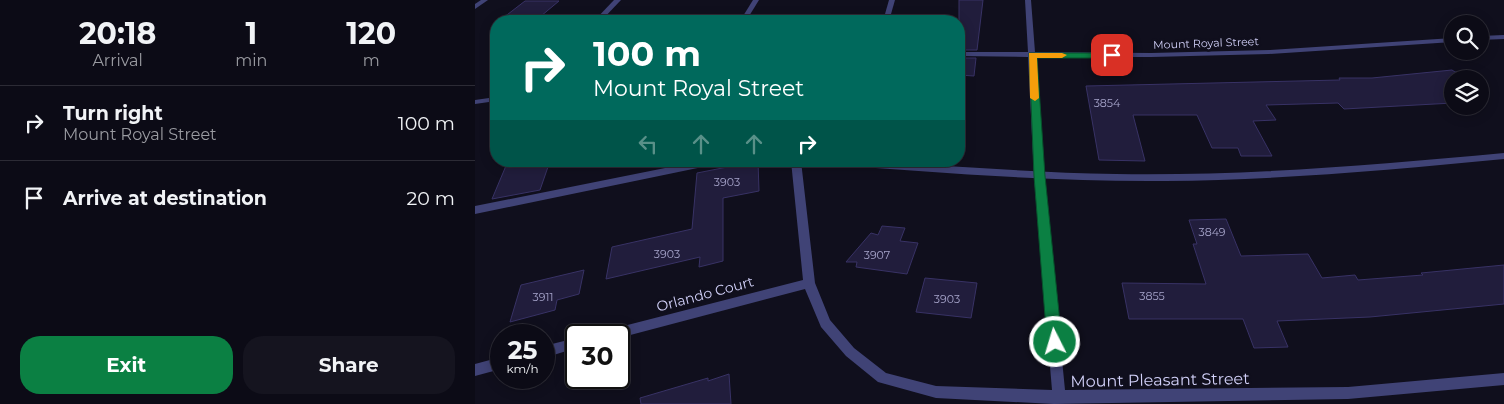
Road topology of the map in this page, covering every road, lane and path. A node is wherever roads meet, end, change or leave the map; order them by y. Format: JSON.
{"nodes":[{"id":1,"x":485,"y":0,"type":"edge"},
{"id":2,"x":618,"y":0,"type":"edge"},
{"id":3,"x":756,"y":0,"type":"edge"},
{"id":4,"x":892,"y":0,"type":"edge"},
{"id":5,"x":1028,"y":0,"type":"edge"},
{"id":6,"x":475,"y":7,"type":"edge"},
{"id":7,"x":603,"y":15,"type":"edge"},
{"id":8,"x":747,"y":15,"type":"edge"},
{"id":9,"x":888,"y":15,"type":"edge"},
{"id":10,"x":1504,"y":37,"type":"edge"},
{"id":11,"x":1489,"y":38,"type":"edge"},
{"id":12,"x":1444,"y":41,"type":"edge"},
{"id":13,"x":965,"y":54,"type":"edge"},
{"id":14,"x":1032,"y":55,"type":"junction"},
{"id":15,"x":490,"y":100,"type":"edge"},
{"id":16,"x":475,"y":102,"type":"edge"},
{"id":17,"x":1504,"y":156,"type":"edge"},
{"id":18,"x":687,"y":167,"type":"edge"},
{"id":19,"x":797,"y":167,"type":"edge"},
{"id":20,"x":907,"y":167,"type":"edge"},
{"id":21,"x":1039,"y":176,"type":"junction"},
{"id":22,"x":475,"y":210,"type":"edge"},
{"id":23,"x":809,"y":283,"type":"junction"},
{"id":24,"x":630,"y":329,"type":"edge"},
{"id":25,"x":490,"y":366,"type":"edge"},
{"id":26,"x":475,"y":370,"type":"edge"},
{"id":27,"x":1504,"y":379,"type":"edge"},
{"id":28,"x":1060,"y":401,"type":"edge"}],
"edges":[{"from":1,"to":6,"type":"street"},
{"from":2,"to":7,"type":"street"},
{"from":3,"to":8,"type":"street"},
{"from":4,"to":9,"type":"street"},
{"from":5,"to":14,"type":"street"},
{"from":10,"to":11,"type":"street"},
{"from":12,"to":14,"type":"street","name":"Mount Royal Street"},
{"from":13,"to":14,"type":"street","name":"Mount Royal Street"},
{"from":14,"to":21,"type":"street"},
{"from":15,"to":16,"type":"street"},
{"from":17,"to":21,"type":"street"},
{"from":18,"to":22,"type":"street"},
{"from":19,"to":23,"type":"street","name":"Mount Pleasant Street"},
{"from":20,"to":21,"type":"street"},
{"from":21,"to":28,"type":"street"},
{"from":23,"to":24,"type":"street","name":"Orlando Court"},
{"from":23,"to":28,"type":"street","name":"Mount Pleasant Street"},
{"from":25,"to":26,"type":"street"},
{"from":27,"to":28,"type":"street","name":"Mount Pleasant Street"}]}
